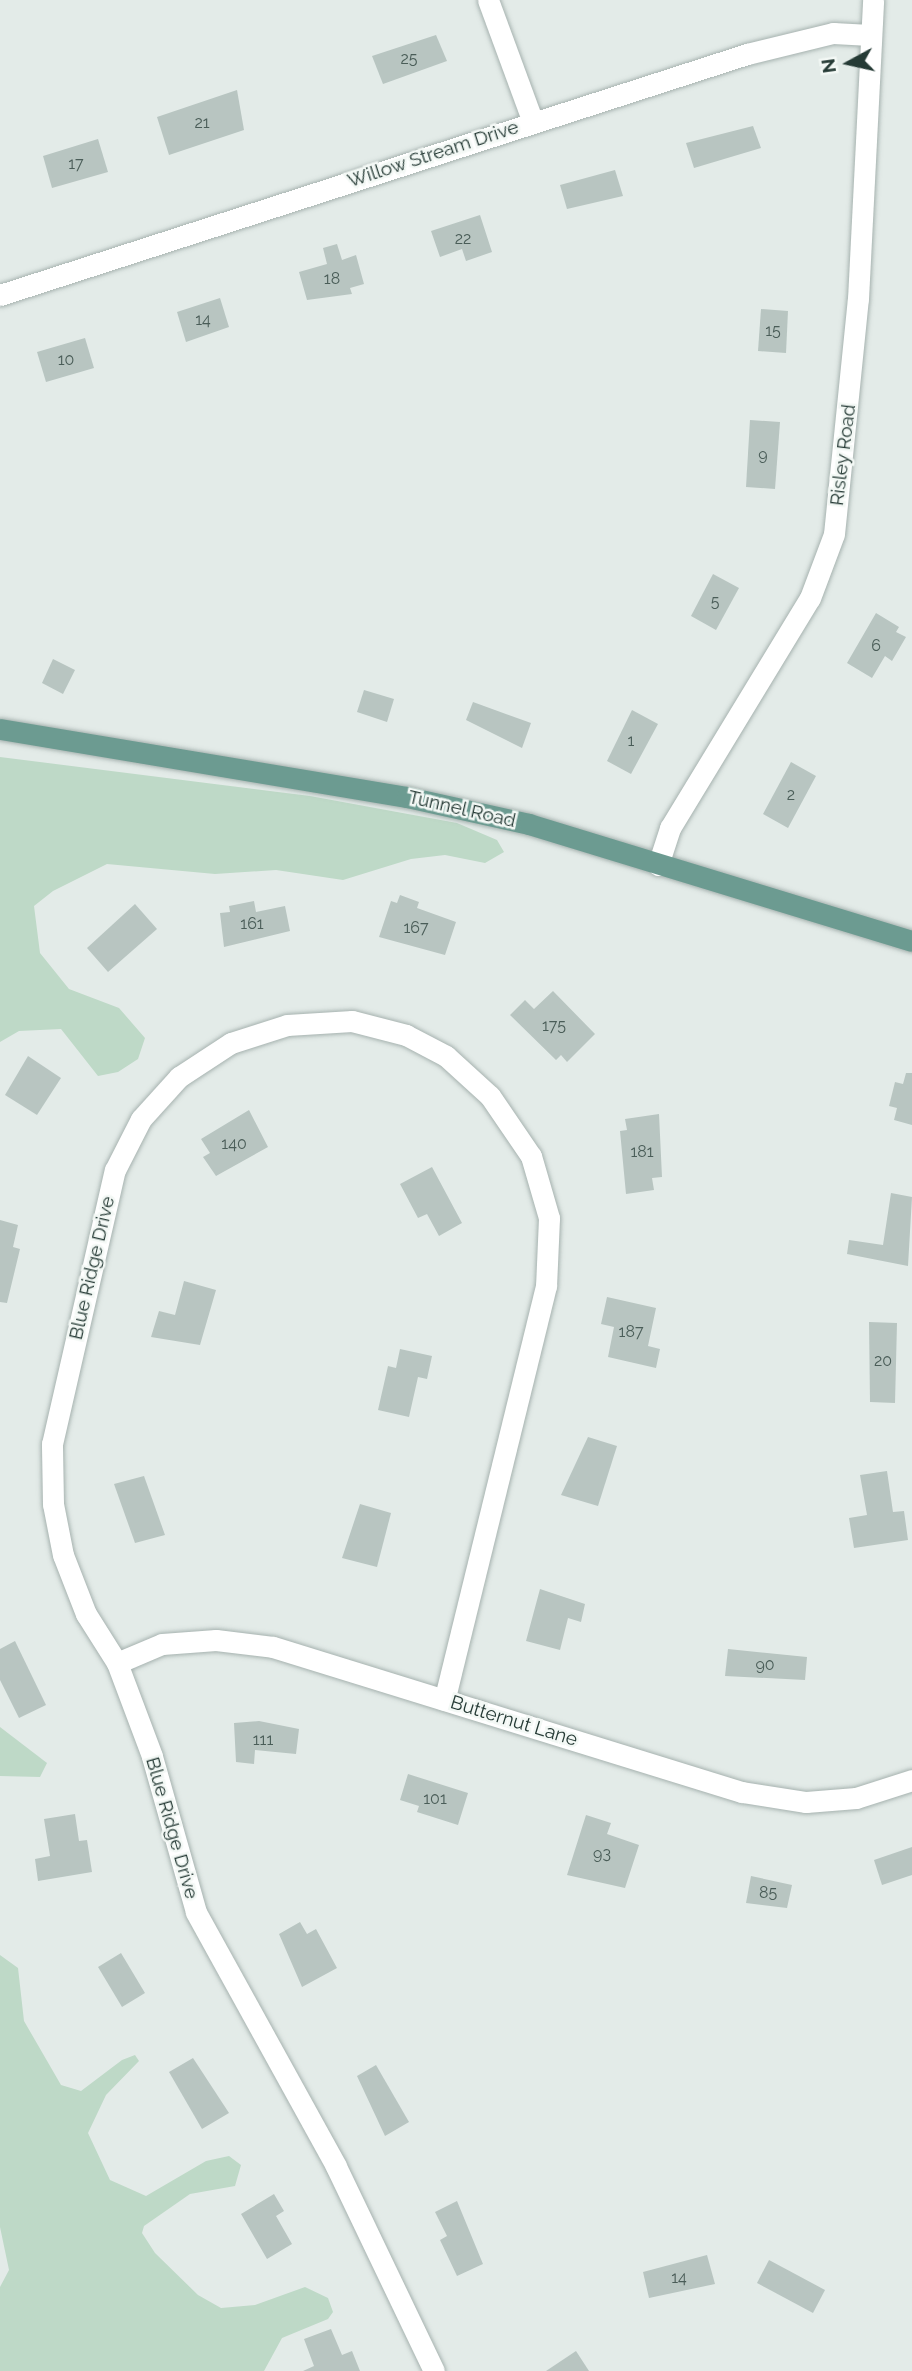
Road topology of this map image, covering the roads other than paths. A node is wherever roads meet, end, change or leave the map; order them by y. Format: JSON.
{"nodes":[{"id":1,"x":488,"y":0,"type":"edge"},
{"id":2,"x":873,"y":0,"type":"edge"},
{"id":3,"x":870,"y":35,"type":"junction"},
{"id":4,"x":533,"y":121,"type":"junction"},
{"id":5,"x":0,"y":295,"type":"edge"},
{"id":6,"x":0,"y":729,"type":"edge"},
{"id":7,"x":658,"y":865,"type":"junction"},
{"id":8,"x":912,"y":941,"type":"edge"},
{"id":9,"x":117,"y":1663,"type":"junction"},
{"id":10,"x":444,"y":1700,"type":"junction"},
{"id":11,"x":912,"y":1780,"type":"edge"},
{"id":12,"x":434,"y":2371,"type":"edge"}],
"edges":[{"from":1,"to":4,"type":"street"},
{"from":2,"to":3,"type":"street","name":"Risley Road"},
{"from":3,"to":4,"type":"street","name":"Willow Stream Drive"},
{"from":3,"to":7,"type":"street","name":"Risley Road"},
{"from":4,"to":5,"type":"street","name":"Willow Stream Drive"},
{"from":6,"to":7,"type":"main road","name":"Tunnel Road"},
{"from":7,"to":8,"type":"main road","name":"Tunnel Road"},
{"from":9,"to":10,"type":"street","name":"Butternut Lane"},
{"from":9,"to":10,"type":"street","name":"Blue Ridge Drive"},
{"from":9,"to":12,"type":"street","name":"Blue Ridge Drive"},
{"from":10,"to":11,"type":"street","name":"Butternut Lane"}]}
